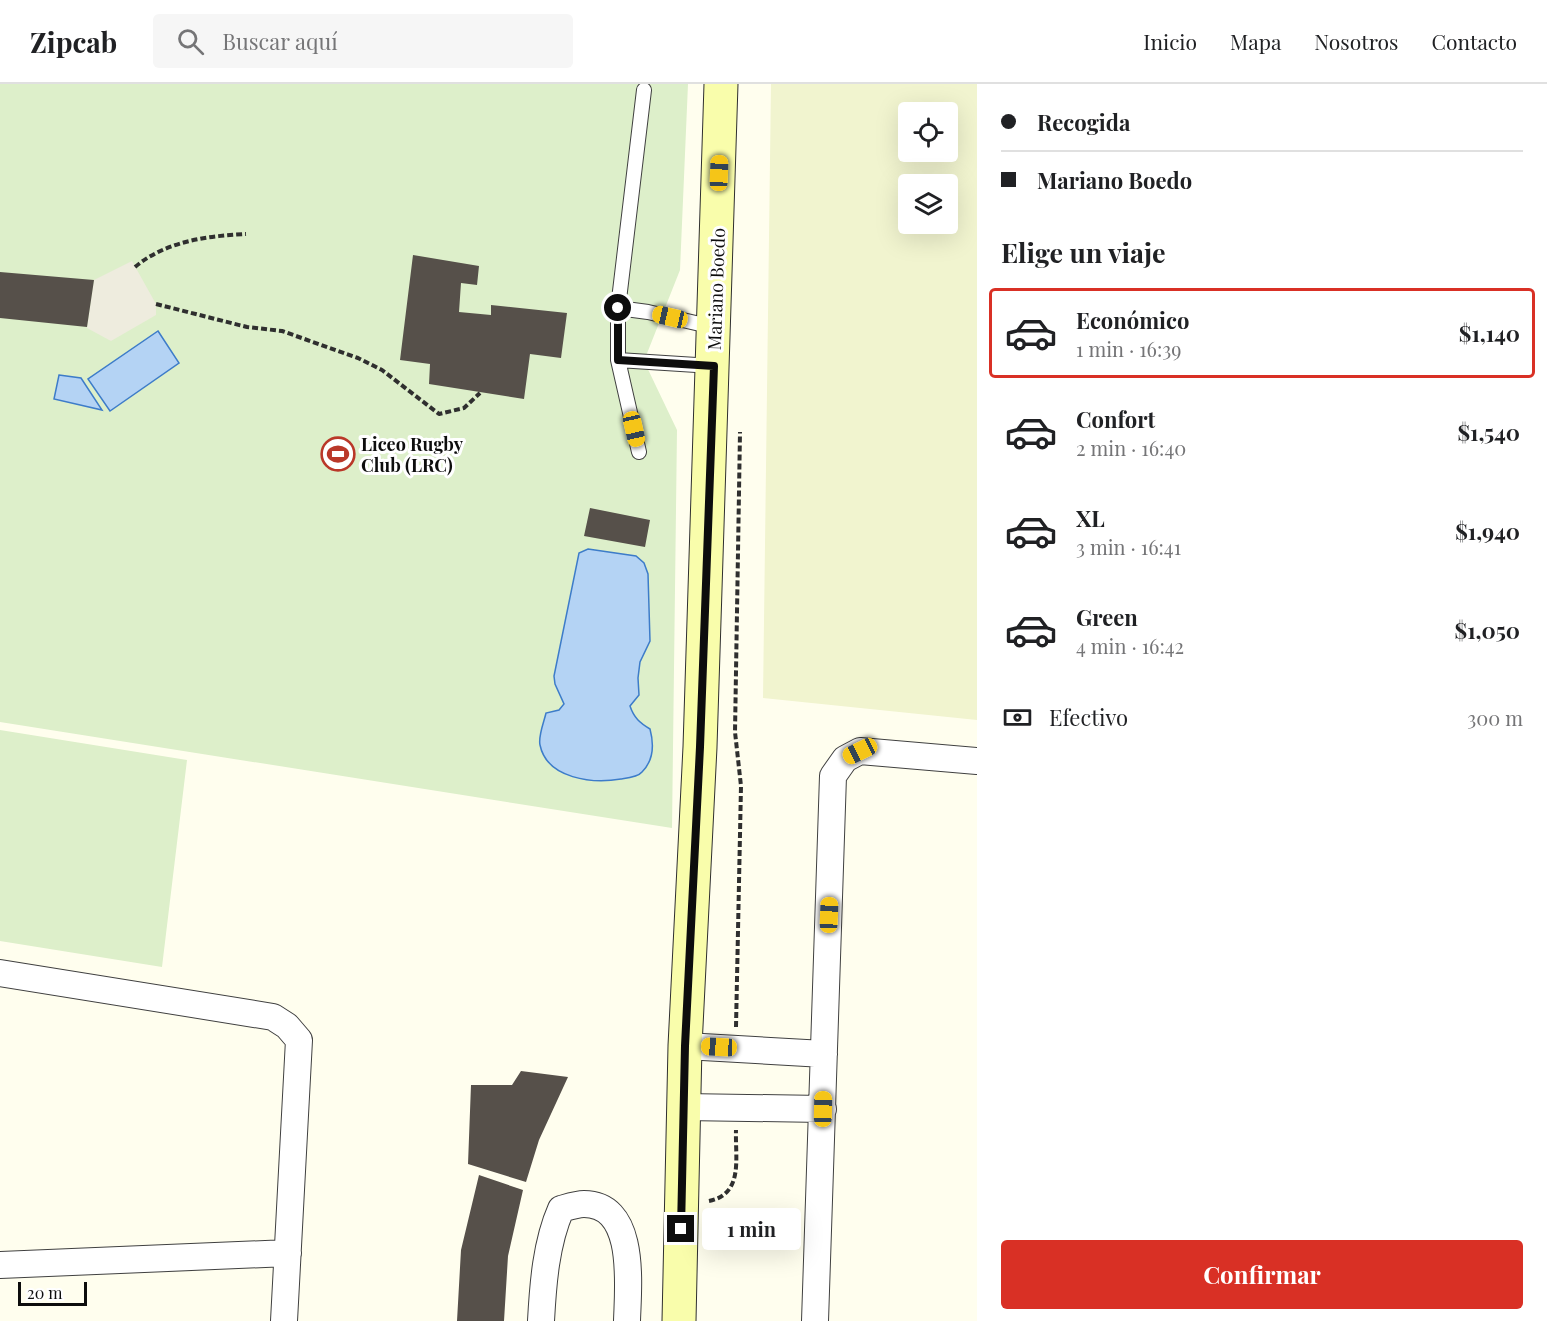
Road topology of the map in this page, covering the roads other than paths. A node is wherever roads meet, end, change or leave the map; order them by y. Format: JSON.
{"nodes":[{"id":1,"x":721,"y":84,"type":"edge"},
{"id":2,"x":644,"y":90,"type":"dead end"},
{"id":3,"x":618,"y":308,"type":"junction"},
{"id":4,"x":715,"y":328,"type":"junction"},
{"id":5,"x":618,"y":360,"type":"junction"},
{"id":6,"x":714,"y":366,"type":"junction"},
{"id":7,"x":639,"y":452,"type":"dead end"},
{"id":8,"x":977,"y":761,"type":"edge"},
{"id":9,"x":0,"y":973,"type":"edge"},
{"id":10,"x":685,"y":1046,"type":"junction"},
{"id":11,"x":824,"y":1054,"type":"junction"},
{"id":12,"x":684,"y":1107,"type":"junction"},
{"id":13,"x":823,"y":1109,"type":"junction"},
{"id":14,"x":288,"y":1253,"type":"junction"},
{"id":15,"x":0,"y":1265,"type":"edge"},
{"id":16,"x":284,"y":1321,"type":"edge"},
{"id":17,"x":541,"y":1321,"type":"edge"},
{"id":18,"x":627,"y":1321,"type":"edge"},
{"id":19,"x":679,"y":1321,"type":"edge"},
{"id":20,"x":815,"y":1321,"type":"edge"}],
"edges":[{"from":1,"to":4,"type":"street","name":"Mariano Boedo"},
{"from":2,"to":3,"type":"lane"},
{"from":3,"to":4,"type":"lane"},
{"from":3,"to":5,"type":"lane"},
{"from":4,"to":6,"type":"street","name":"Mariano Boedo"},
{"from":5,"to":6,"type":"lane"},
{"from":5,"to":7,"type":"lane"},
{"from":6,"to":10,"type":"street","name":"Mariano Boedo"},
{"from":8,"to":11,"type":"street"},
{"from":9,"to":14,"type":"street"},
{"from":10,"to":11,"type":"street"},
{"from":10,"to":12,"type":"street","name":"Mariano Boedo"},
{"from":11,"to":13,"type":"street"},
{"from":12,"to":13,"type":"street"},
{"from":12,"to":19,"type":"street","name":"Mariano Boedo"},
{"from":13,"to":20,"type":"street"},
{"from":14,"to":15,"type":"street"},
{"from":14,"to":16,"type":"street"},
{"from":17,"to":18,"type":"street"}]}
